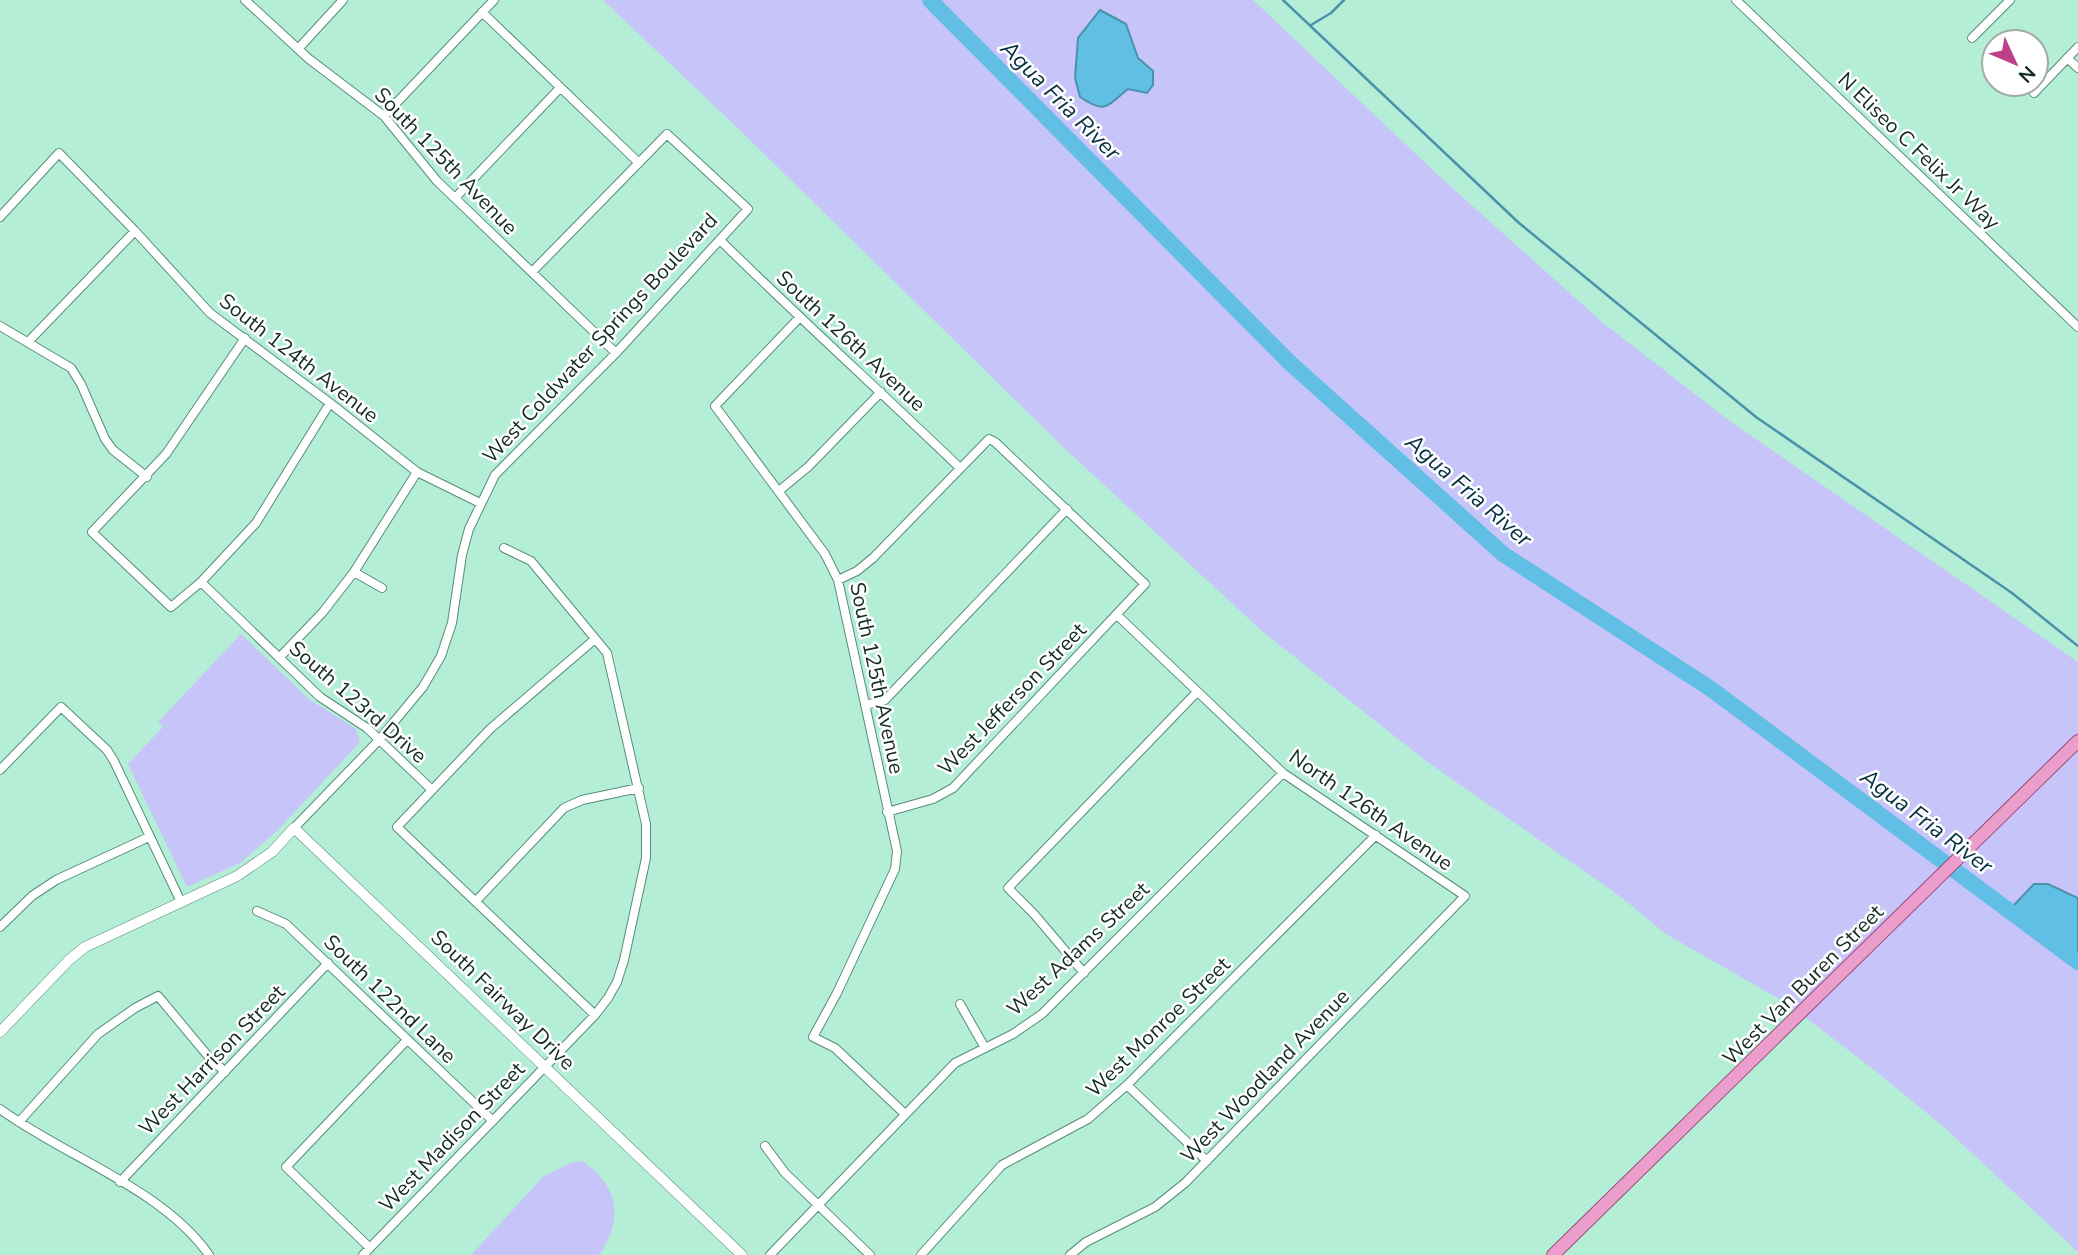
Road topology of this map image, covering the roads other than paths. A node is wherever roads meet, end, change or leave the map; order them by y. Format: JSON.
{"nodes":[{"id":1,"x":245,"y":0,"type":"edge"},
{"id":2,"x":343,"y":0,"type":"edge"},
{"id":3,"x":494,"y":0,"type":"edge"},
{"id":4,"x":1736,"y":0,"type":"edge"},
{"id":5,"x":2010,"y":0,"type":"edge"},
{"id":6,"x":482,"y":12,"type":"junction"},
{"id":7,"x":1972,"y":37,"type":"dead end"},
{"id":8,"x":2078,"y":47,"type":"edge"},
{"id":9,"x":298,"y":49,"type":"junction"},
{"id":10,"x":2067,"y":58,"type":"junction"},
{"id":11,"x":2078,"y":68,"type":"edge"},
{"id":12,"x":2050,"y":76,"type":"edge"},
{"id":13,"x":560,"y":88,"type":"junction"},
{"id":14,"x":384,"y":116,"type":"junction"},
{"id":15,"x":639,"y":163,"type":"junction"},
{"id":16,"x":455,"y":198,"type":"junction"},
{"id":17,"x":0,"y":217,"type":"edge"},
{"id":18,"x":135,"y":231,"type":"junction"},
{"id":19,"x":720,"y":240,"type":"junction"},
{"id":20,"x":532,"y":272,"type":"junction"},
{"id":21,"x":799,"y":318,"type":"junction"},
{"id":22,"x":0,"y":326,"type":"edge"},
{"id":23,"x":2078,"y":327,"type":"edge"},
{"id":24,"x":245,"y":338,"type":"junction"},
{"id":25,"x":28,"y":342,"type":"junction"},
{"id":26,"x":616,"y":353,"type":"junction"},
{"id":27,"x":881,"y":392,"type":"junction"},
{"id":28,"x":330,"y":403,"type":"junction"},
{"id":29,"x":959,"y":467,"type":"junction"},
{"id":30,"x":416,"y":472,"type":"junction"},
{"id":31,"x":147,"y":477,"type":"junction"},
{"id":32,"x":780,"y":490,"type":"junction"},
{"id":33,"x":480,"y":503,"type":"junction"},
{"id":34,"x":1067,"y":509,"type":"junction"},
{"id":35,"x":504,"y":548,"type":"dead end"},
{"id":36,"x":354,"y":572,"type":"junction"},
{"id":37,"x":838,"y":580,"type":"junction"},
{"id":38,"x":201,"y":582,"type":"junction"},
{"id":39,"x":382,"y":588,"type":"dead end"},
{"id":40,"x":1117,"y":615,"type":"junction"},
{"id":41,"x":595,"y":639,"type":"junction"},
{"id":42,"x":279,"y":658,"type":"junction"},
{"id":43,"x":1197,"y":692,"type":"junction"},
{"id":44,"x":865,"y":705,"type":"junction"},
{"id":45,"x":379,"y":740,"type":"junction"},
{"id":46,"x":2078,"y":741,"type":"edge"},
{"id":47,"x":0,"y":770,"type":"edge"},
{"id":48,"x":1283,"y":773,"type":"junction"},
{"id":49,"x":639,"y":788,"type":"junction"},
{"id":50,"x":431,"y":789,"type":"junction"},
{"id":51,"x":887,"y":812,"type":"junction"},
{"id":52,"x":294,"y":828,"type":"junction"},
{"id":53,"x":1376,"y":835,"type":"junction"},
{"id":54,"x":149,"y":837,"type":"junction"},
{"id":55,"x":1465,"y":897,"type":"joint"},
{"id":56,"x":476,"y":901,"type":"junction"},
{"id":57,"x":181,"y":902,"type":"junction"},
{"id":58,"x":257,"y":911,"type":"dead end"},
{"id":59,"x":0,"y":927,"type":"edge"},
{"id":60,"x":328,"y":963,"type":"junction"},
{"id":61,"x":1084,"y":973,"type":"junction"},
{"id":62,"x":960,"y":1004,"type":"dead end"},
{"id":63,"x":595,"y":1015,"type":"junction"},
{"id":64,"x":0,"y":1032,"type":"edge"},
{"id":65,"x":407,"y":1040,"type":"junction"},
{"id":66,"x":985,"y":1048,"type":"junction"},
{"id":67,"x":544,"y":1066,"type":"junction"},
{"id":68,"x":225,"y":1072,"type":"junction"},
{"id":69,"x":1127,"y":1085,"type":"junction"},
{"id":70,"x":0,"y":1109,"type":"edge"},
{"id":71,"x":905,"y":1114,"type":"junction"},
{"id":72,"x":492,"y":1121,"type":"junction"},
{"id":73,"x":19,"y":1122,"type":"junction"},
{"id":74,"x":765,"y":1146,"type":"dead end"},
{"id":75,"x":1206,"y":1161,"type":"junction"},
{"id":76,"x":120,"y":1182,"type":"junction"},
{"id":77,"x":817,"y":1205,"type":"junction"},
{"id":78,"x":367,"y":1251,"type":"edge"},
{"id":79,"x":209,"y":1255,"type":"edge"},
{"id":80,"x":742,"y":1255,"type":"edge"},
{"id":81,"x":770,"y":1255,"type":"edge"},
{"id":82,"x":870,"y":1255,"type":"edge"},
{"id":83,"x":920,"y":1255,"type":"edge"},
{"id":84,"x":1070,"y":1255,"type":"edge"},
{"id":85,"x":1553,"y":1255,"type":"edge"}],
"edges":[{"from":1,"to":9,"type":"street","name":"South 125th Avenue"},
{"from":2,"to":9,"type":"street"},
{"from":3,"to":6,"type":"street"},
{"from":4,"to":23,"type":"street","name":"N Eliseo C Felix Jr Way"},
{"from":5,"to":7,"type":"street"},
{"from":6,"to":13,"type":"street"},
{"from":6,"to":14,"type":"street"},
{"from":8,"to":10,"type":"street"},
{"from":9,"to":14,"type":"street","name":"South 125th Avenue"},
{"from":10,"to":11,"type":"street"},
{"from":10,"to":12,"type":"street"},
{"from":13,"to":15,"type":"street"},
{"from":13,"to":16,"type":"street"},
{"from":14,"to":16,"type":"street","name":"South 125th Avenue"},
{"from":15,"to":19,"type":"street","name":"West Coldwater Springs Boulevard"},
{"from":15,"to":20,"type":"street"},
{"from":16,"to":20,"type":"street","name":"South 125th Avenue"},
{"from":17,"to":18,"type":"street","name":"South 124th Avenue"},
{"from":18,"to":24,"type":"street","name":"South 124th Avenue"},
{"from":18,"to":25,"type":"street"},
{"from":19,"to":21,"type":"street","name":"South 126th Avenue"},
{"from":19,"to":26,"type":"street","name":"West Coldwater Springs Boulevard"},
{"from":20,"to":26,"type":"street","name":"South 125th Avenue"},
{"from":21,"to":27,"type":"street","name":"South 126th Avenue"},
{"from":21,"to":32,"type":"street","name":"South 125th Avenue"},
{"from":22,"to":25,"type":"street"},
{"from":24,"to":28,"type":"street","name":"South 124th Avenue"},
{"from":24,"to":31,"type":"street"},
{"from":25,"to":31,"type":"street"},
{"from":26,"to":33,"type":"street","name":"West Coldwater Springs Boulevard"},
{"from":27,"to":29,"type":"street","name":"South 126th Avenue"},
{"from":27,"to":32,"type":"street"},
{"from":28,"to":30,"type":"street","name":"South 124th Avenue"},
{"from":28,"to":38,"type":"street"},
{"from":29,"to":34,"type":"street"},
{"from":29,"to":37,"type":"street"},
{"from":30,"to":33,"type":"street","name":"South 124th Avenue"},
{"from":30,"to":36,"type":"street"},
{"from":31,"to":38,"type":"street"},
{"from":32,"to":37,"type":"street","name":"South 125th Avenue"},
{"from":33,"to":45,"type":"street","name":"West Coldwater Springs Boulevard"},
{"from":34,"to":40,"type":"street","name":"West Jefferson Street"},
{"from":34,"to":44,"type":"street"},
{"from":35,"to":41,"type":"street"},
{"from":36,"to":39,"type":"street"},
{"from":36,"to":42,"type":"street"},
{"from":37,"to":44,"type":"street","name":"South 125th Avenue"},
{"from":38,"to":42,"type":"street","name":"South 123rd Drive"},
{"from":40,"to":43,"type":"street"},
{"from":40,"to":51,"type":"street","name":"West Jefferson Street"},
{"from":41,"to":49,"type":"street"},
{"from":41,"to":50,"type":"street"},
{"from":42,"to":45,"type":"street","name":"South 123rd Drive"},
{"from":43,"to":48,"type":"street","name":"North 126th Avenue"},
{"from":43,"to":61,"type":"street"},
{"from":44,"to":51,"type":"street","name":"South 125th Avenue"},
{"from":45,"to":50,"type":"street","name":"South 123rd Drive"},
{"from":45,"to":52,"type":"street","name":"West Coldwater Springs Boulevard"},
{"from":46,"to":85,"type":"main road","name":"West Van Buren Street"},
{"from":47,"to":54,"type":"street"},
{"from":48,"to":53,"type":"street","name":"North 126th Avenue"},
{"from":48,"to":61,"type":"street","name":"West Adams Street"},
{"from":49,"to":56,"type":"street"},
{"from":49,"to":63,"type":"street"},
{"from":50,"to":56,"type":"street"},
{"from":51,"to":71,"type":"street","name":"South 125th Avenue"},
{"from":52,"to":57,"type":"street","name":"West Coldwater Springs Boulevard"},
{"from":52,"to":67,"type":"street","name":"South Fairway Drive"},
{"from":53,"to":55,"type":"street","name":"North 126th Avenue"},
{"from":53,"to":69,"type":"street","name":"West Monroe Street"},
{"from":54,"to":57,"type":"street"},
{"from":54,"to":59,"type":"street"},
{"from":55,"to":75,"type":"street","name":"West Woodland Avenue"},
{"from":56,"to":63,"type":"street"},
{"from":57,"to":64,"type":"street","name":"West Coldwater Springs Boulevard"},
{"from":58,"to":60,"type":"street","name":"South 122nd Lane"},
{"from":60,"to":65,"type":"street","name":"South 122nd Lane"},
{"from":60,"to":68,"type":"street","name":"West Harrison Street"},
{"from":61,"to":66,"type":"street","name":"West Adams Street"},
{"from":62,"to":66,"type":"street"},
{"from":63,"to":67,"type":"street","name":"West Madison Street"},
{"from":65,"to":72,"type":"street","name":"South 122nd Lane"},
{"from":65,"to":78,"type":"street"},
{"from":66,"to":71,"type":"street","name":"West Adams Street"},
{"from":67,"to":72,"type":"street","name":"West Madison Street"},
{"from":67,"to":80,"type":"street","name":"South Fairway Drive"},
{"from":68,"to":73,"type":"street"},
{"from":68,"to":76,"type":"street","name":"West Harrison Street"},
{"from":69,"to":75,"type":"street"},
{"from":69,"to":83,"type":"street","name":"West Monroe Street"},
{"from":70,"to":73,"type":"street"},
{"from":71,"to":77,"type":"street","name":"West Adams Street"},
{"from":72,"to":78,"type":"street","name":"West Madison Street"},
{"from":73,"to":76,"type":"street"},
{"from":74,"to":77,"type":"street"},
{"from":75,"to":84,"type":"street","name":"West Woodland Avenue"},
{"from":76,"to":79,"type":"street"},
{"from":77,"to":81,"type":"street","name":"West Adams Street"},
{"from":77,"to":82,"type":"street"}]}
